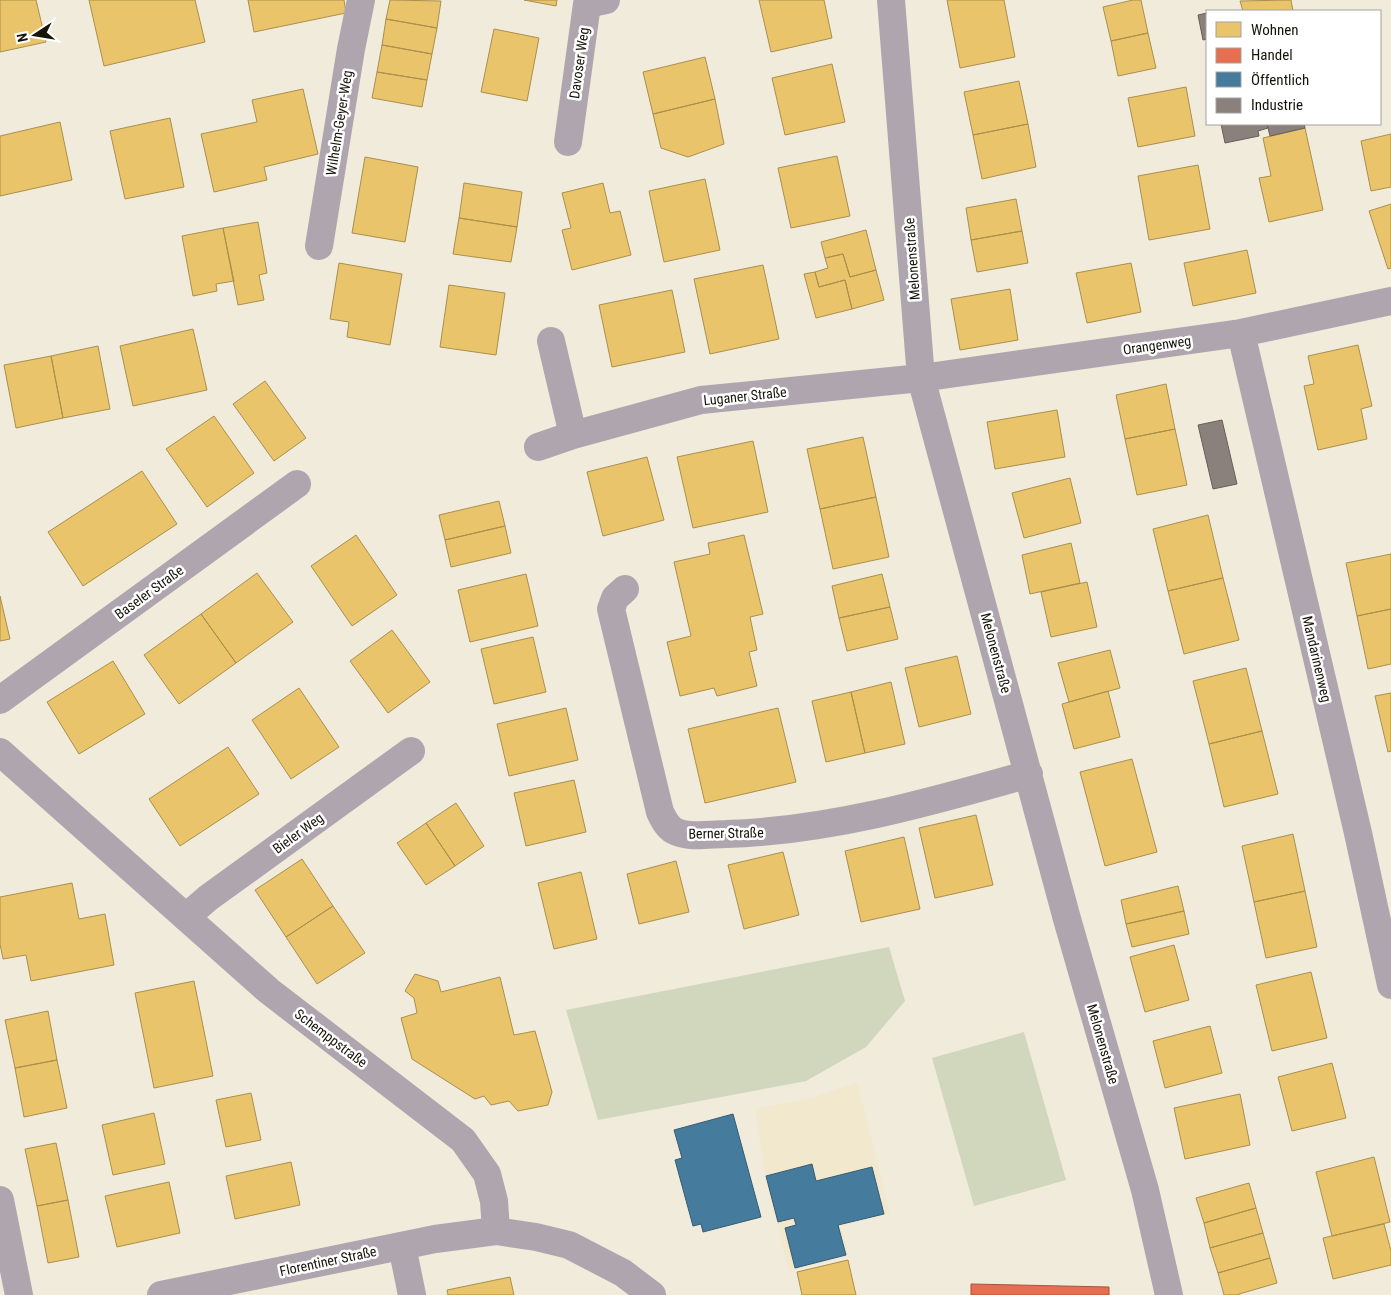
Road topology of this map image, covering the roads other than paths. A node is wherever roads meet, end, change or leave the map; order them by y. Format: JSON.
{"nodes":[{"id":1,"x":361,"y":0,"type":"edge"},
{"id":2,"x":606,"y":0,"type":"edge"},
{"id":3,"x":891,"y":0,"type":"edge"},
{"id":4,"x":568,"y":142,"type":"dead end"},
{"id":5,"x":320,"y":246,"type":"dead end"},
{"id":6,"x":1391,"y":302,"type":"edge"},
{"id":7,"x":1241,"y":333,"type":"junction"},
{"id":8,"x":551,"y":341,"type":"dead end"},
{"id":9,"x":921,"y":378,"type":"junction"},
{"id":10,"x":573,"y":435,"type":"junction"},
{"id":11,"x":538,"y":447,"type":"dead end"},
{"id":12,"x":297,"y":484,"type":"dead end"},
{"id":13,"x":624,"y":589,"type":"dead end"},
{"id":14,"x":0,"y":700,"type":"edge"},
{"id":15,"x":412,"y":751,"type":"dead end"},
{"id":16,"x":0,"y":752,"type":"edge"},
{"id":17,"x":1029,"y":774,"type":"junction"},
{"id":18,"x":186,"y":917,"type":"junction"},
{"id":19,"x":1391,"y":985,"type":"edge"},
{"id":20,"x":0,"y":1200,"type":"edge"},
{"id":21,"x":496,"y":1231,"type":"junction"},
{"id":22,"x":402,"y":1246,"type":"junction"},
{"id":23,"x":19,"y":1295,"type":"edge"},
{"id":24,"x":161,"y":1295,"type":"edge"},
{"id":25,"x":412,"y":1295,"type":"edge"},
{"id":26,"x":652,"y":1295,"type":"edge"},
{"id":27,"x":1169,"y":1295,"type":"edge"}],
"edges":[{"from":1,"to":5,"type":"street","name":"Wilhelm-Geyer-Weg"},
{"from":2,"to":4,"type":"street","name":"Davoser Weg"},
{"from":3,"to":9,"type":"street","name":"Melonenstraße"},
{"from":6,"to":7,"type":"street","name":"Orangenweg"},
{"from":7,"to":9,"type":"street","name":"Orangenweg"},
{"from":7,"to":19,"type":"street","name":"Mandarinenweg"},
{"from":8,"to":10,"type":"street"},
{"from":9,"to":10,"type":"street","name":"Luganer Straße"},
{"from":9,"to":17,"type":"street","name":"Melonenstraße"},
{"from":10,"to":11,"type":"street","name":"Luganer Straße"},
{"from":12,"to":14,"type":"street","name":"Baseler Straße"},
{"from":13,"to":17,"type":"street","name":"Berner Straße"},
{"from":15,"to":18,"type":"street","name":"Bieler Weg"},
{"from":16,"to":18,"type":"street","name":"Schemppstraße"},
{"from":17,"to":27,"type":"street","name":"Melonenstraße"},
{"from":18,"to":21,"type":"street","name":"Schemppstraße"},
{"from":20,"to":23,"type":"street"},
{"from":21,"to":22,"type":"street","name":"Florentiner Straße"},
{"from":21,"to":26,"type":"street"},
{"from":22,"to":24,"type":"street","name":"Florentiner Straße"},
{"from":22,"to":25,"type":"street"}]}
